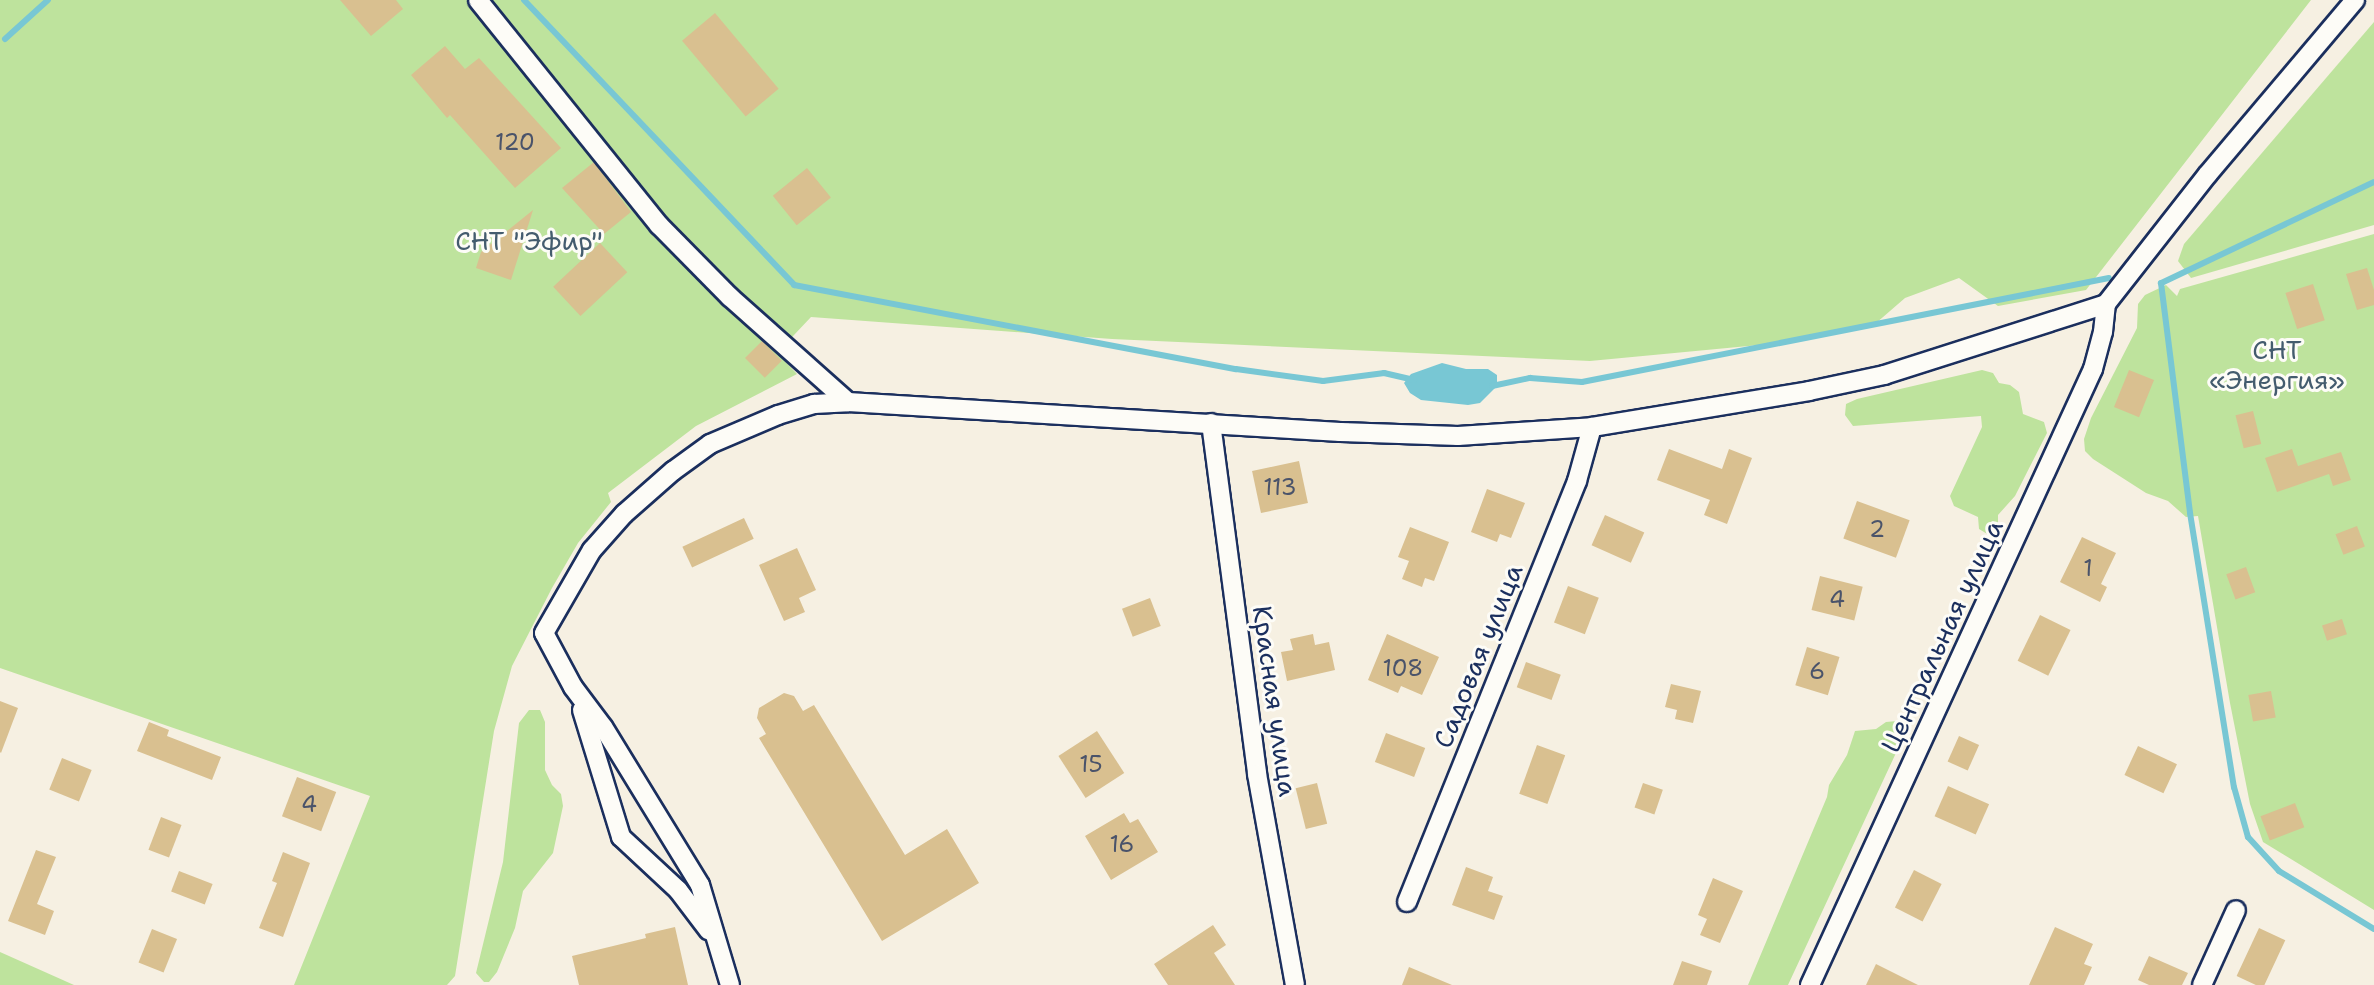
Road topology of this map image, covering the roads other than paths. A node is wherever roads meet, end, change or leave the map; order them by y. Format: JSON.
{"nodes":[{"id":1,"x":478,"y":0,"type":"edge"},
{"id":2,"x":2355,"y":0,"type":"edge"},
{"id":3,"x":2106,"y":304,"type":"junction"},
{"id":4,"x":848,"y":402,"type":"junction"},
{"id":5,"x":1211,"y":424,"type":"junction"},
{"id":6,"x":1592,"y":427,"type":"junction"},
{"id":7,"x":573,"y":687,"type":"junction"},
{"id":8,"x":1407,"y":902,"type":"dead end"},
{"id":9,"x":2236,"y":910,"type":"dead end"},
{"id":10,"x":720,"y":949,"type":"junction"},
{"id":11,"x":730,"y":985,"type":"edge"},
{"id":12,"x":1295,"y":985,"type":"edge"},
{"id":13,"x":1810,"y":985,"type":"edge"},
{"id":14,"x":2202,"y":985,"type":"edge"}],
"edges":[{"from":1,"to":4,"type":"street"},
{"from":2,"to":3,"type":"street"},
{"from":3,"to":6,"type":"street"},
{"from":3,"to":13,"type":"street","name":"Центральная улица"},
{"from":4,"to":5,"type":"street"},
{"from":4,"to":7,"type":"street"},
{"from":5,"to":6,"type":"street"},
{"from":5,"to":12,"type":"street","name":"Красная улица"},
{"from":6,"to":8,"type":"street","name":"Садовая улица"},
{"from":7,"to":10,"type":"street"},
{"from":7,"to":10,"type":"street"},
{"from":9,"to":14,"type":"street"},
{"from":10,"to":11,"type":"street"}]}
